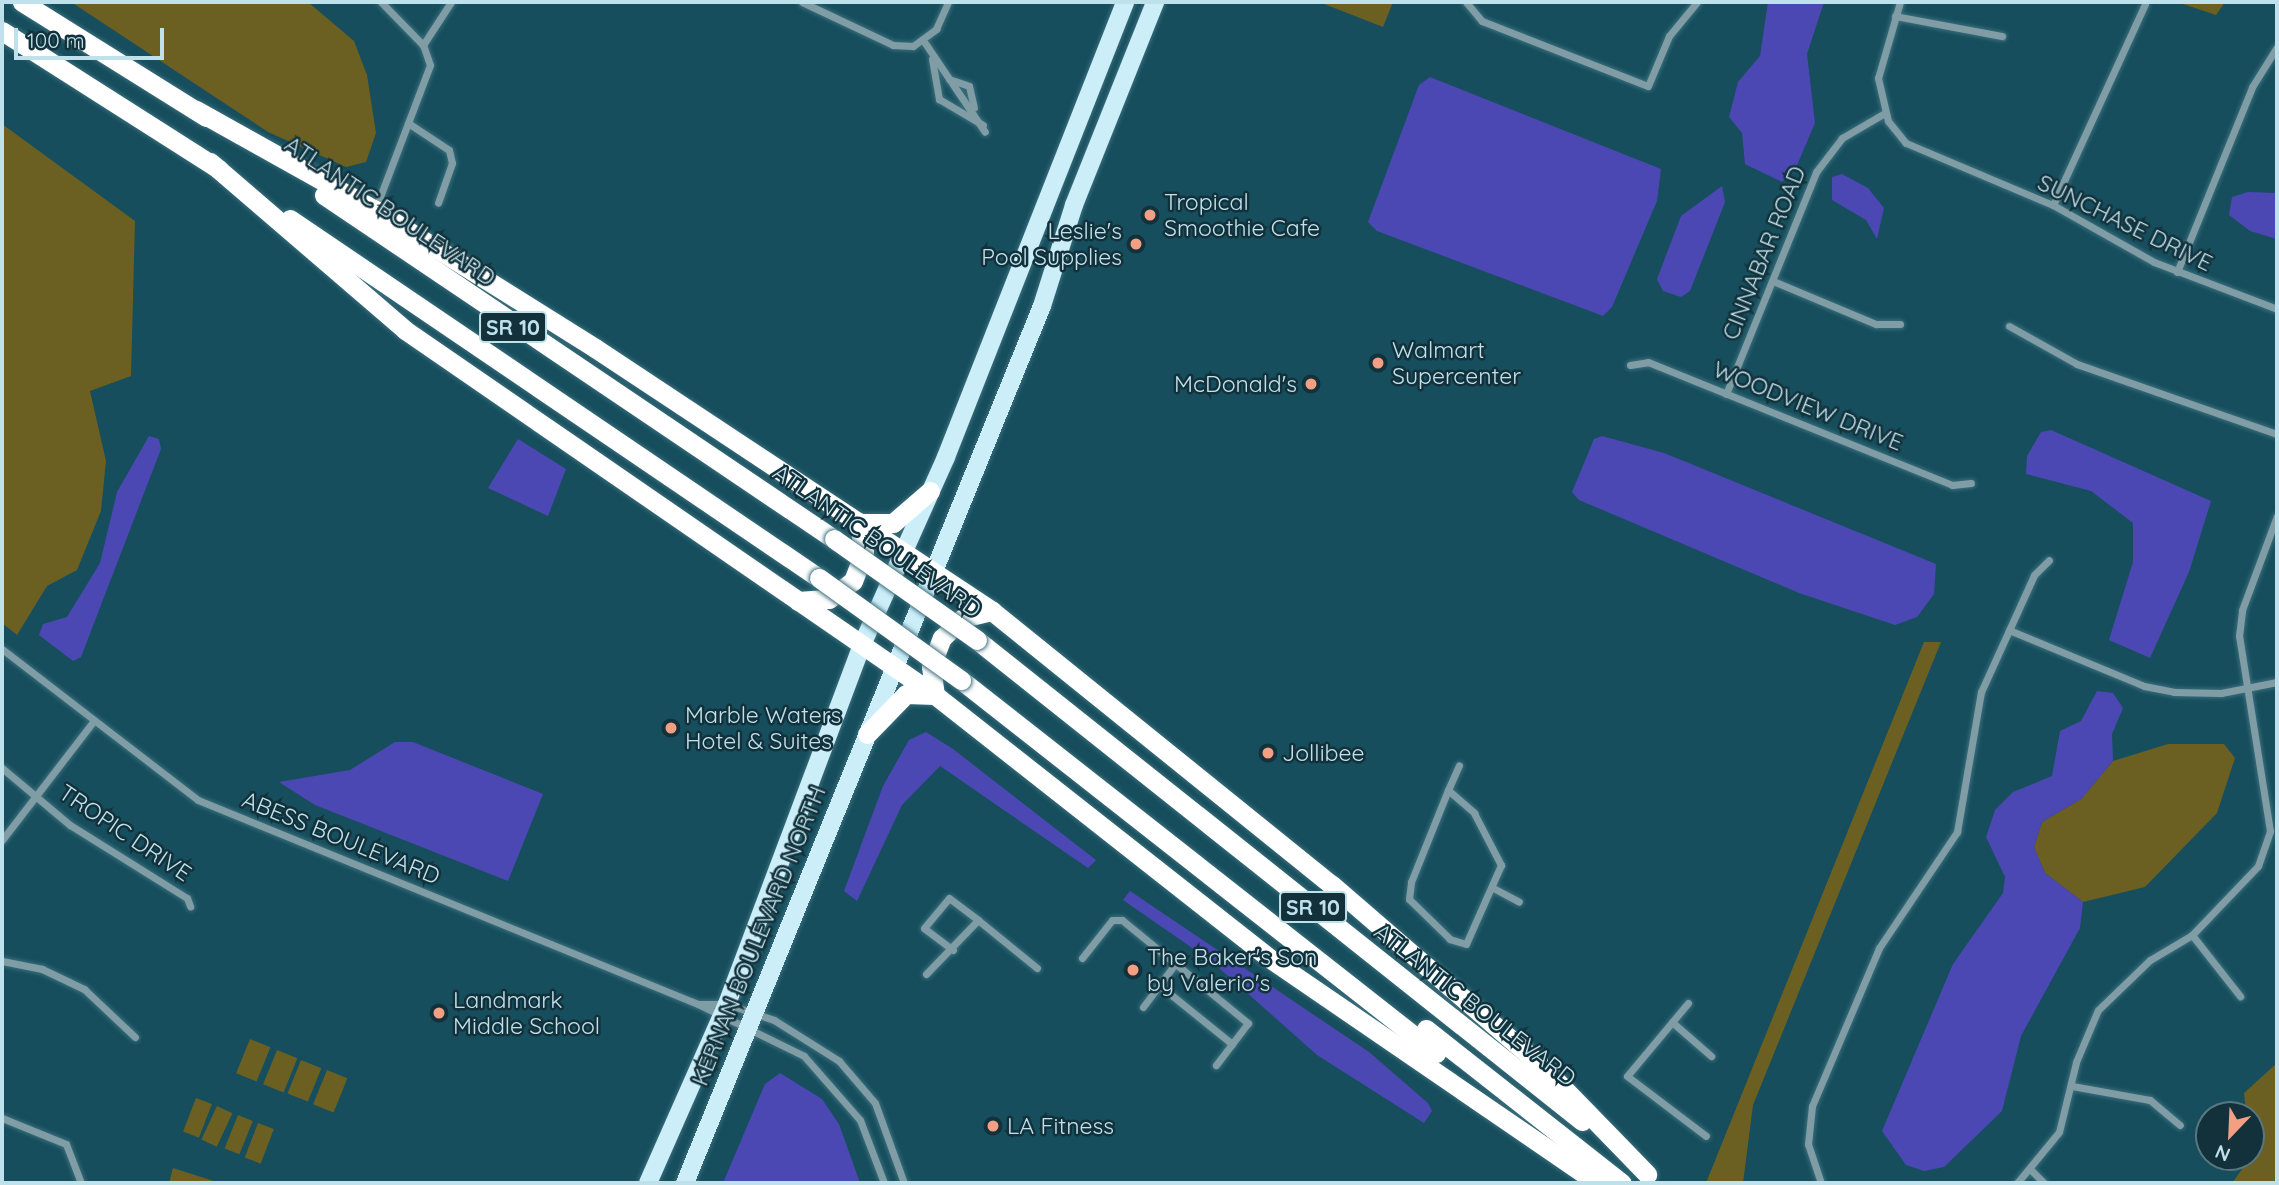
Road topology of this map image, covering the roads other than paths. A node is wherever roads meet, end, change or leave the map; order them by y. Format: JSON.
{"nodes":[{"id":1,"x":22,"y":2,"type":"edge"},
{"id":2,"x":381,"y":2,"type":"edge"},
{"id":3,"x":451,"y":2,"type":"edge"},
{"id":4,"x":802,"y":2,"type":"edge"},
{"id":5,"x":948,"y":2,"type":"edge"},
{"id":6,"x":1125,"y":2,"type":"edge"},
{"id":7,"x":1156,"y":2,"type":"edge"},
{"id":8,"x":1466,"y":2,"type":"edge"},
{"id":9,"x":1697,"y":2,"type":"edge"},
{"id":10,"x":1900,"y":2,"type":"edge"},
{"id":11,"x":2145,"y":4,"type":"dead end"},
{"id":12,"x":1895,"y":16,"type":"junction"},
{"id":13,"x":2,"y":31,"type":"edge"},
{"id":14,"x":2002,"y":36,"type":"dead end"},
{"id":15,"x":925,"y":43,"type":"junction"},
{"id":16,"x":423,"y":45,"type":"junction"},
{"id":17,"x":2277,"y":47,"type":"edge"},
{"id":18,"x":932,"y":59,"type":"junction"},
{"id":19,"x":196,"y":110,"type":"junction"},
{"id":20,"x":1885,"y":113,"type":"junction"},
{"id":21,"x":408,"y":123,"type":"junction"},
{"id":22,"x":210,"y":162,"type":"junction"},
{"id":23,"x":438,"y":203,"type":"dead end"},
{"id":24,"x":2053,"y":205,"type":"junction"},
{"id":25,"x":375,"y":210,"type":"junction"},
{"id":26,"x":2177,"y":272,"type":"junction"},
{"id":27,"x":1773,"y":281,"type":"junction"},
{"id":28,"x":2277,"y":309,"type":"edge"},
{"id":29,"x":1900,"y":324,"type":"dead end"},
{"id":30,"x":2009,"y":326,"type":"dead end"},
{"id":31,"x":1630,"y":365,"type":"dead end"},
{"id":32,"x":1726,"y":394,"type":"junction"},
{"id":33,"x":2277,"y":434,"type":"edge"},
{"id":34,"x":1972,"y":483,"type":"dead end"},
{"id":35,"x":930,"y":491,"type":"junction"},
{"id":36,"x":2277,"y":516,"type":"edge"},
{"id":37,"x":858,"y":522,"type":"junction"},
{"id":38,"x":903,"y":552,"type":"junction"},
{"id":39,"x":2049,"y":560,"type":"dead end"},
{"id":40,"x":934,"y":573,"type":"junction"},
{"id":41,"x":798,"y":601,"type":"junction"},
{"id":42,"x":992,"y":611,"type":"junction"},
{"id":43,"x":2009,"y":630,"type":"junction"},
{"id":44,"x":862,"y":645,"type":"junction"},
{"id":45,"x":2,"y":649,"type":"edge"},
{"id":46,"x":896,"y":668,"type":"junction"},
{"id":47,"x":2277,"y":682,"type":"edge"},
{"id":48,"x":2247,"y":686,"type":"junction"},
{"id":49,"x":935,"y":695,"type":"junction"},
{"id":50,"x":93,"y":722,"type":"junction"},
{"id":51,"x":867,"y":734,"type":"junction"},
{"id":52,"x":1459,"y":765,"type":"dead end"},
{"id":53,"x":2,"y":768,"type":"edge"},
{"id":54,"x":1448,"y":790,"type":"junction"},
{"id":55,"x":35,"y":795,"type":"junction"},
{"id":56,"x":2274,"y":832,"type":"edge"},
{"id":57,"x":2,"y":840,"type":"edge"},
{"id":58,"x":1495,"y":889,"type":"junction"},
{"id":59,"x":1519,"y":902,"type":"dead end"},
{"id":60,"x":190,"y":906,"type":"dead end"},
{"id":61,"x":978,"y":920,"type":"junction"},
{"id":62,"x":2192,"y":934,"type":"junction"},
{"id":63,"x":953,"y":950,"type":"junction"},
{"id":64,"x":1082,"y":958,"type":"dead end"},
{"id":65,"x":2,"y":961,"type":"edge"},
{"id":66,"x":1175,"y":964,"type":"junction"},
{"id":67,"x":1037,"y":968,"type":"dead end"},
{"id":68,"x":926,"y":974,"type":"dead end"},
{"id":69,"x":1340,"y":980,"type":"junction"},
{"id":70,"x":1159,"y":985,"type":"junction"},
{"id":71,"x":2240,"y":996,"type":"dead end"},
{"id":72,"x":1688,"y":1003,"type":"dead end"},
{"id":73,"x":698,"y":1004,"type":"junction"},
{"id":74,"x":1143,"y":1007,"type":"dead end"},
{"id":75,"x":724,"y":1012,"type":"junction"},
{"id":76,"x":756,"y":1014,"type":"junction"},
{"id":77,"x":1672,"y":1022,"type":"junction"},
{"id":78,"x":748,"y":1032,"type":"junction"},
{"id":79,"x":135,"y":1037,"type":"dead end"},
{"id":80,"x":1233,"y":1044,"type":"junction"},
{"id":81,"x":1712,"y":1056,"type":"dead end"},
{"id":82,"x":1216,"y":1065,"type":"dead end"},
{"id":83,"x":2072,"y":1086,"type":"junction"},
{"id":84,"x":2,"y":1118,"type":"edge"},
{"id":85,"x":2180,"y":1125,"type":"dead end"},
{"id":86,"x":1706,"y":1136,"type":"dead end"},
{"id":87,"x":2031,"y":1170,"type":"junction"},
{"id":88,"x":1653,"y":1179,"type":"edge"},
{"id":89,"x":79,"y":1181,"type":"dead end"},
{"id":90,"x":648,"y":1183,"type":"edge"},
{"id":91,"x":685,"y":1183,"type":"edge"},
{"id":92,"x":884,"y":1183,"type":"edge"},
{"id":93,"x":904,"y":1183,"type":"edge"},
{"id":94,"x":1599,"y":1183,"type":"edge"},
{"id":95,"x":1622,"y":1183,"type":"edge"},
{"id":96,"x":1821,"y":1183,"type":"edge"},
{"id":97,"x":2017,"y":1183,"type":"edge"},
{"id":98,"x":2044,"y":1183,"type":"edge"}],
"edges":[{"from":1,"to":19,"type":"highway","name":"ATLANTIC BOULEVARD","number":"SR 10"},
{"from":2,"to":16,"type":"street"},
{"from":3,"to":16,"type":"street"},
{"from":4,"to":15,"type":"street"},
{"from":5,"to":15,"type":"street"},
{"from":6,"to":35,"type":"main road","name":"KERNAN BOULEVARD NORTH"},
{"from":7,"to":40,"type":"main road","name":"KERNAN BOULEVARD NORTH"},
{"from":8,"to":9,"type":"street"},
{"from":10,"to":12,"type":"street","name":"SUNCHASE DRIVE"},
{"from":11,"to":24,"type":"street"},
{"from":12,"to":14,"type":"street"},
{"from":12,"to":20,"type":"street","name":"SUNCHASE DRIVE"},
{"from":13,"to":22,"type":"highway","number":"SR 10"},
{"from":15,"to":18,"type":"street"},
{"from":16,"to":21,"type":"street"},
{"from":17,"to":26,"type":"street"},
{"from":18,"to":18,"type":"street"},
{"from":19,"to":25,"type":"highway"},
{"from":19,"to":88,"type":"highway","name":"ATLANTIC BOULEVARD","number":"SR 10","bridge":true},
{"from":20,"to":24,"type":"street","name":"SUNCHASE DRIVE"},
{"from":20,"to":27,"type":"street","name":"CINNABAR ROAD"},
{"from":21,"to":23,"type":"street"},
{"from":21,"to":25,"type":"street"},
{"from":22,"to":41,"type":"highway"},
{"from":22,"to":69,"type":"highway","number":"SR 10","bridge":true},
{"from":24,"to":26,"type":"street","name":"SUNCHASE DRIVE"},
{"from":25,"to":37,"type":"highway"},
{"from":26,"to":28,"type":"street","name":"SUNCHASE DRIVE"},
{"from":27,"to":29,"type":"street"},
{"from":27,"to":32,"type":"street","name":"CINNABAR ROAD"},
{"from":30,"to":33,"type":"street"},
{"from":31,"to":32,"type":"street","name":"WOODVIEW DRIVE"},
{"from":32,"to":34,"type":"street","name":"WOODVIEW DRIVE"},
{"from":35,"to":37,"type":"highway"},
{"from":35,"to":38,"type":"main road","name":"KERNAN BOULEVARD NORTH"},
{"from":36,"to":48,"type":"street"},
{"from":37,"to":38,"type":"highway"},
{"from":37,"to":41,"type":"highway"},
{"from":38,"to":40,"type":"highway"},
{"from":38,"to":44,"type":"main road","name":"KERNAN BOULEVARD NORTH"},
{"from":39,"to":43,"type":"street"},
{"from":40,"to":42,"type":"highway"},
{"from":40,"to":46,"type":"main road","name":"KERNAN BOULEVARD NORTH"},
{"from":41,"to":44,"type":"highway"},
{"from":42,"to":49,"type":"highway"},
{"from":42,"to":88,"type":"highway"},
{"from":43,"to":48,"type":"street"},
{"from":43,"to":96,"type":"street"},
{"from":44,"to":46,"type":"highway"},
{"from":44,"to":75,"type":"main road","name":"KERNAN BOULEVARD NORTH"},
{"from":45,"to":50,"type":"street","name":"ABESS BOULEVARD"},
{"from":46,"to":49,"type":"highway"},
{"from":46,"to":51,"type":"main road","name":"KERNAN BOULEVARD NORTH"},
{"from":47,"to":48,"type":"street"},
{"from":48,"to":56,"type":"street"},
{"from":49,"to":51,"type":"highway"},
{"from":49,"to":94,"type":"highway"},
{"from":50,"to":55,"type":"street"},
{"from":50,"to":73,"type":"street","name":"ABESS BOULEVARD"},
{"from":51,"to":76,"type":"main road","name":"KERNAN BOULEVARD NORTH"},
{"from":52,"to":54,"type":"street"},
{"from":53,"to":55,"type":"street","name":"TROPIC DRIVE"},
{"from":54,"to":58,"type":"street"},
{"from":54,"to":58,"type":"street"},
{"from":55,"to":57,"type":"street"},
{"from":55,"to":60,"type":"street","name":"TROPIC DRIVE"},
{"from":56,"to":62,"type":"street"},
{"from":58,"to":59,"type":"street"},
{"from":61,"to":63,"type":"street"},
{"from":61,"to":63,"type":"street"},
{"from":61,"to":67,"type":"street"},
{"from":62,"to":71,"type":"street"},
{"from":62,"to":83,"type":"street"},
{"from":63,"to":68,"type":"street"},
{"from":64,"to":66,"type":"street"},
{"from":65,"to":79,"type":"street"},
{"from":66,"to":70,"type":"street"},
{"from":66,"to":80,"type":"street"},
{"from":69,"to":94,"type":"highway","number":"SR 10"},
{"from":69,"to":95,"type":"highway"},
{"from":70,"to":74,"type":"street"},
{"from":70,"to":80,"type":"street"},
{"from":72,"to":77,"type":"street"},
{"from":73,"to":75,"type":"street","name":"ABESS BOULEVARD"},
{"from":73,"to":75,"type":"street","name":"ABESS BOULEVARD"},
{"from":75,"to":76,"type":"street","name":"ABESS BOULEVARD"},
{"from":75,"to":78,"type":"street","name":"ABESS BOULEVARD"},
{"from":75,"to":90,"type":"main road","name":"KERNAN BOULEVARD NORTH"},
{"from":76,"to":78,"type":"main road","name":"KERNAN BOULEVARD NORTH"},
{"from":76,"to":93,"type":"street","name":"ABESS BOULEVARD"},
{"from":77,"to":81,"type":"street"},
{"from":77,"to":86,"type":"street"},
{"from":78,"to":91,"type":"main road","name":"KERNAN BOULEVARD NORTH"},
{"from":78,"to":92,"type":"street","name":"ABESS BOULEVARD"},
{"from":80,"to":82,"type":"street"},
{"from":83,"to":85,"type":"street"},
{"from":83,"to":87,"type":"street"},
{"from":84,"to":89,"type":"street"},
{"from":87,"to":97,"type":"street"},
{"from":87,"to":98,"type":"street"}]}
